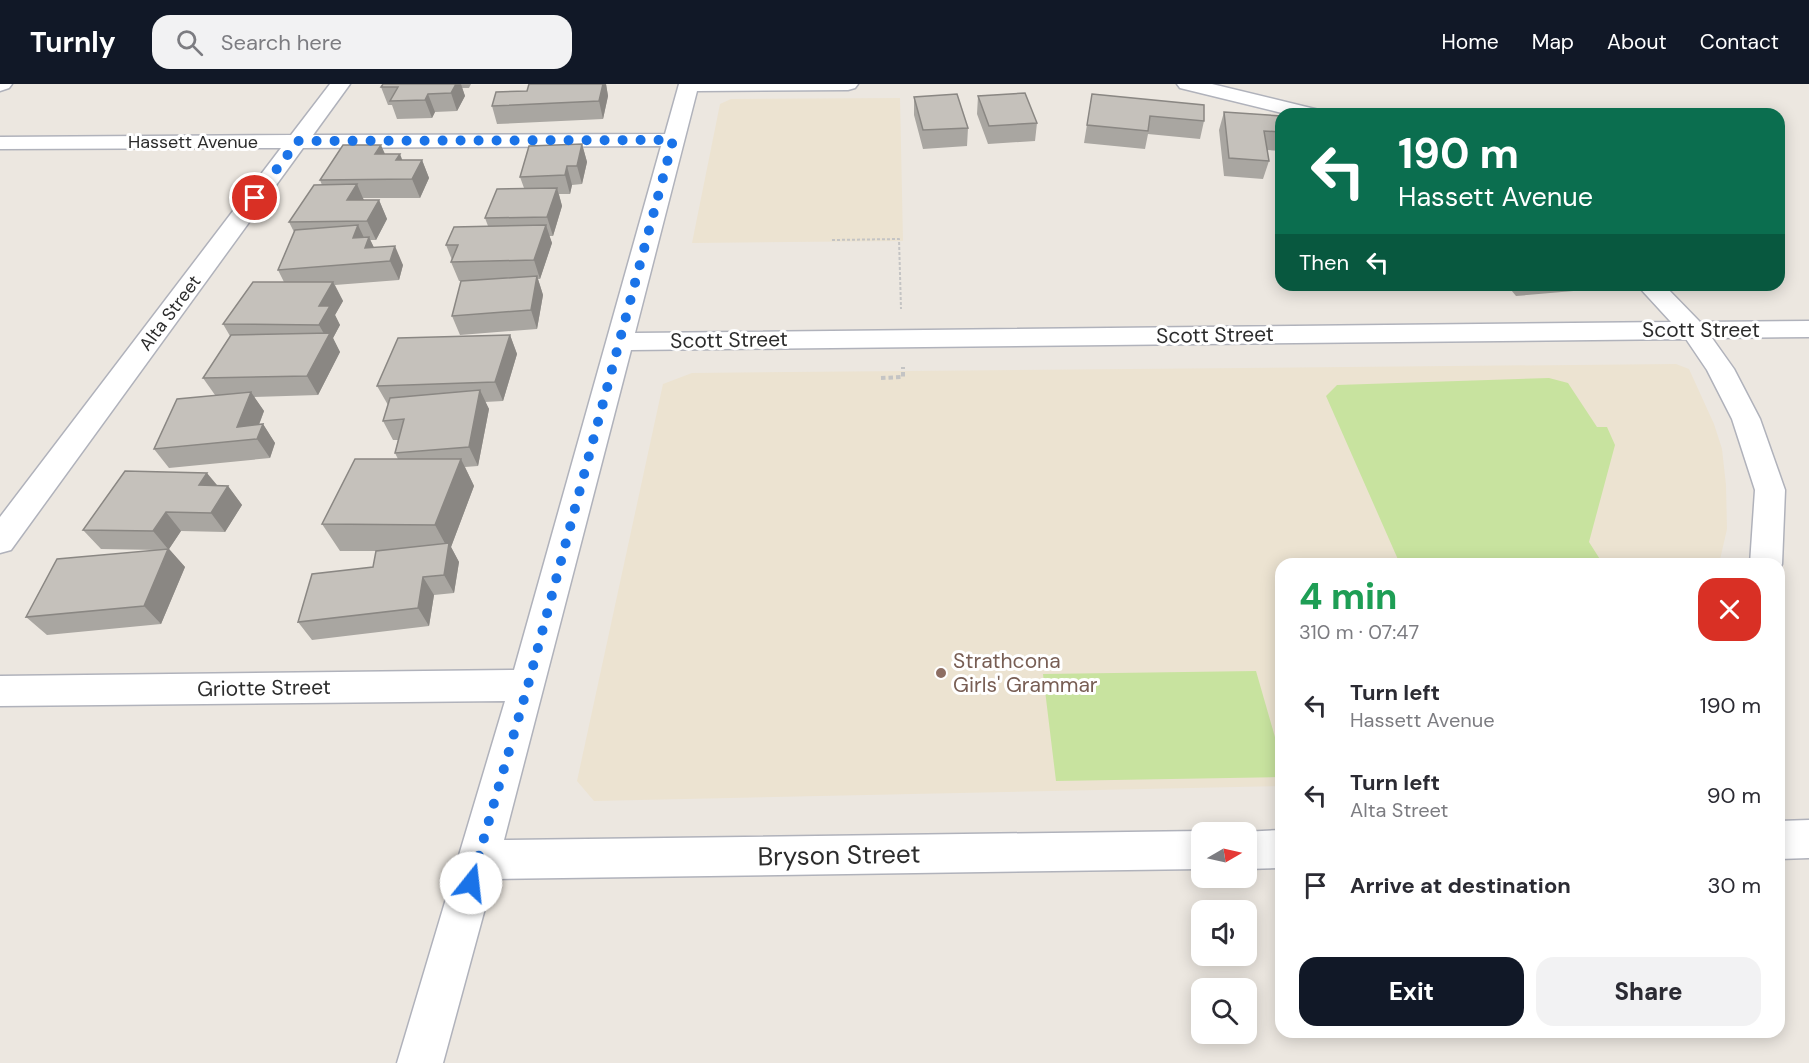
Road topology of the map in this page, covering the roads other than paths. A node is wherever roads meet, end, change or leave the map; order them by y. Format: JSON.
{"nodes":[{"id":1,"x":340,"y":84,"type":"edge"},
{"id":2,"x":848,"y":84,"type":"edge"},
{"id":3,"x":1187,"y":84,"type":"edge"},
{"id":4,"x":689,"y":85,"type":"edge"},
{"id":5,"x":1284,"y":89,"type":"dead end"},
{"id":6,"x":1289,"y":108,"type":"edge"},
{"id":7,"x":1300,"y":108,"type":"edge"},
{"id":8,"x":673,"y":140,"type":"junction"},
{"id":9,"x":298,"y":141,"type":"junction"},
{"id":10,"x":0,"y":143,"type":"edge"},
{"id":11,"x":1656,"y":291,"type":"edge"},
{"id":12,"x":1809,"y":329,"type":"edge"},
{"id":13,"x":1693,"y":330,"type":"junction"},
{"id":14,"x":621,"y":342,"type":"junction"},
{"id":15,"x":0,"y":541,"type":"edge"},
{"id":16,"x":1767,"y":558,"type":"edge"},
{"id":17,"x":528,"y":685,"type":"junction"},
{"id":18,"x":0,"y":691,"type":"edge"},
{"id":19,"x":1809,"y":839,"type":"edge"},
{"id":20,"x":1785,"y":840,"type":"edge"},
{"id":21,"x":1275,"y":849,"type":"edge"},
{"id":22,"x":1191,"y":850,"type":"edge"},
{"id":23,"x":1257,"y":850,"type":"edge"},
{"id":24,"x":477,"y":860,"type":"junction"},
{"id":25,"x":420,"y":1063,"type":"edge"}],
"edges":[{"from":1,"to":9,"type":"street","name":"Alta Street"},
{"from":2,"to":4,"type":"street"},
{"from":3,"to":6,"type":"street"},
{"from":4,"to":8,"type":"street"},
{"from":5,"to":7,"type":"street"},
{"from":8,"to":9,"type":"street","name":"Hassett Avenue"},
{"from":8,"to":14,"type":"street"},
{"from":9,"to":10,"type":"street","name":"Hassett Avenue"},
{"from":9,"to":15,"type":"street","name":"Alta Street"},
{"from":11,"to":13,"type":"street"},
{"from":12,"to":13,"type":"street","name":"Scott Street"},
{"from":13,"to":14,"type":"street","name":"Scott Street"},
{"from":13,"to":16,"type":"street"},
{"from":14,"to":17,"type":"street"},
{"from":17,"to":18,"type":"street","name":"Griotte Street"},
{"from":17,"to":24,"type":"street"},
{"from":19,"to":20,"type":"street"},
{"from":21,"to":23,"type":"street"},
{"from":22,"to":24,"type":"street","name":"Bryson Street"},
{"from":24,"to":25,"type":"street"}]}
